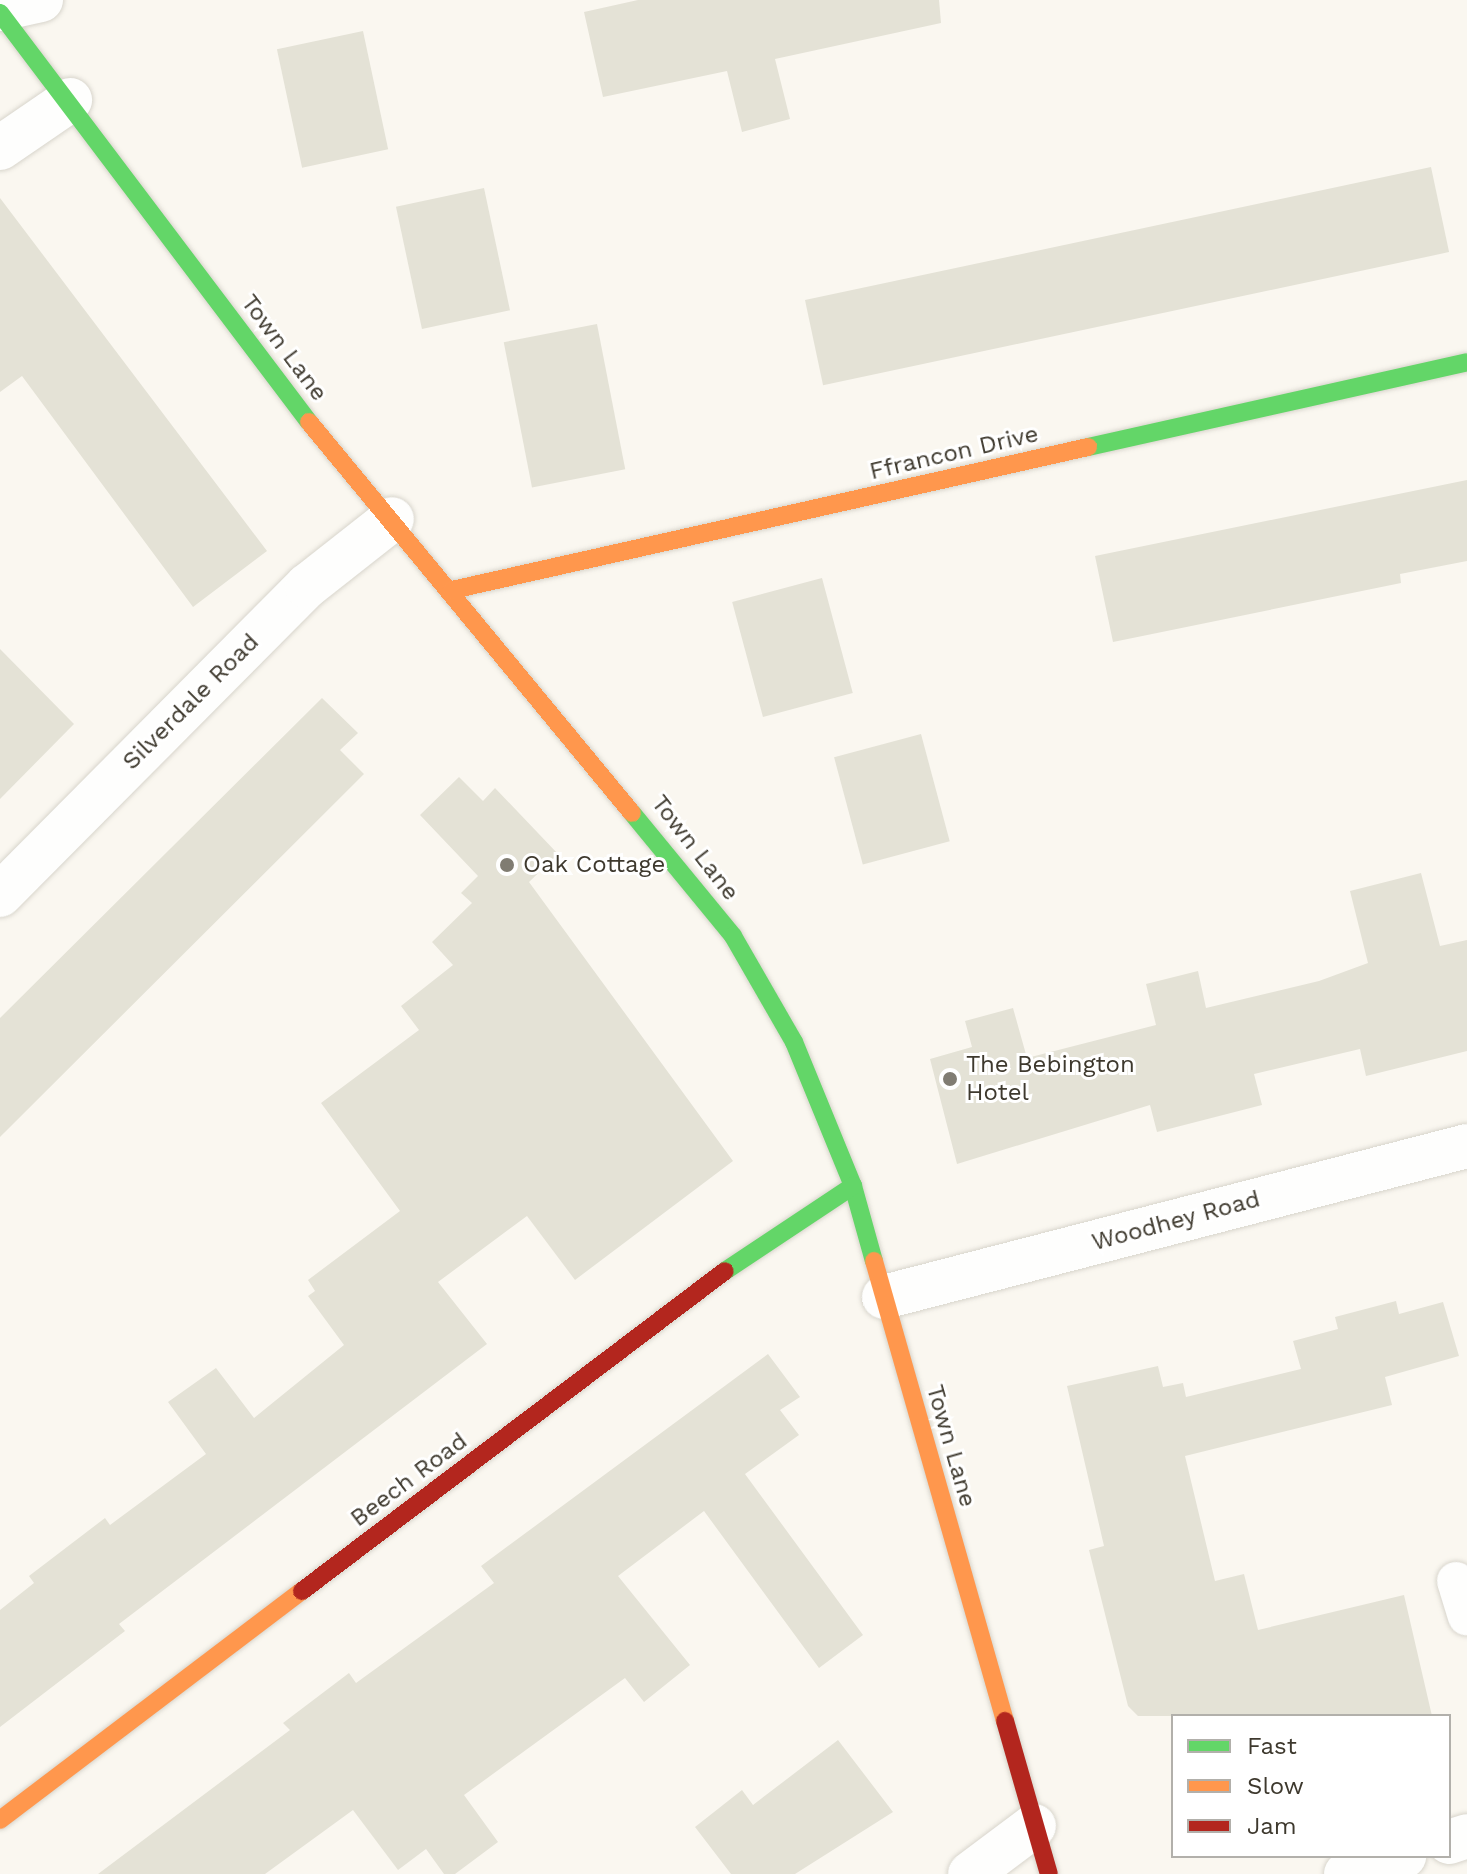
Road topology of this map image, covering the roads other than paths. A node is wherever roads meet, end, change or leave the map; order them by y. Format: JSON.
{"nodes":[{"id":1,"x":41,"y":0,"type":"edge"},
{"id":2,"x":0,"y":11,"type":"edge"},
{"id":3,"x":70,"y":100,"type":"junction"},
{"id":4,"x":0,"y":148,"type":"edge"},
{"id":5,"x":1467,"y":362,"type":"edge"},
{"id":6,"x":392,"y":519,"type":"junction"},
{"id":7,"x":452,"y":590,"type":"junction"},
{"id":8,"x":0,"y":895,"type":"edge"},
{"id":9,"x":1467,"y":1146,"type":"edge"},
{"id":10,"x":853,"y":1186,"type":"junction"},
{"id":11,"x":884,"y":1297,"type":"junction"},
{"id":12,"x":0,"y":1820,"type":"edge"},
{"id":13,"x":1034,"y":1826,"type":"junction"},
{"id":14,"x":1398,"y":1858,"type":"edge"},
{"id":15,"x":970,"y":1874,"type":"edge"},
{"id":16,"x":1049,"y":1874,"type":"edge"},
{"id":17,"x":1346,"y":1874,"type":"edge"}],
"edges":[{"from":1,"to":2,"type":"street"},
{"from":2,"to":3,"type":"main road","name":"Town Lane"},
{"from":3,"to":4,"type":"street"},
{"from":3,"to":6,"type":"main road","name":"Town Lane"},
{"from":5,"to":7,"type":"main road","name":"Ffrancon Drive"},
{"from":6,"to":7,"type":"main road","name":"Town Lane"},
{"from":6,"to":8,"type":"street","name":"Silverdale Road"},
{"from":7,"to":10,"type":"main road","name":"Town Lane"},
{"from":9,"to":11,"type":"street","name":"Woodhey Road"},
{"from":10,"to":11,"type":"main road","name":"Town Lane"},
{"from":10,"to":12,"type":"main road","name":"Beech Road"},
{"from":11,"to":13,"type":"main road","name":"Town Lane"},
{"from":13,"to":15,"type":"street"},
{"from":13,"to":16,"type":"main road","name":"Town Lane"},
{"from":14,"to":17,"type":"street"}]}
